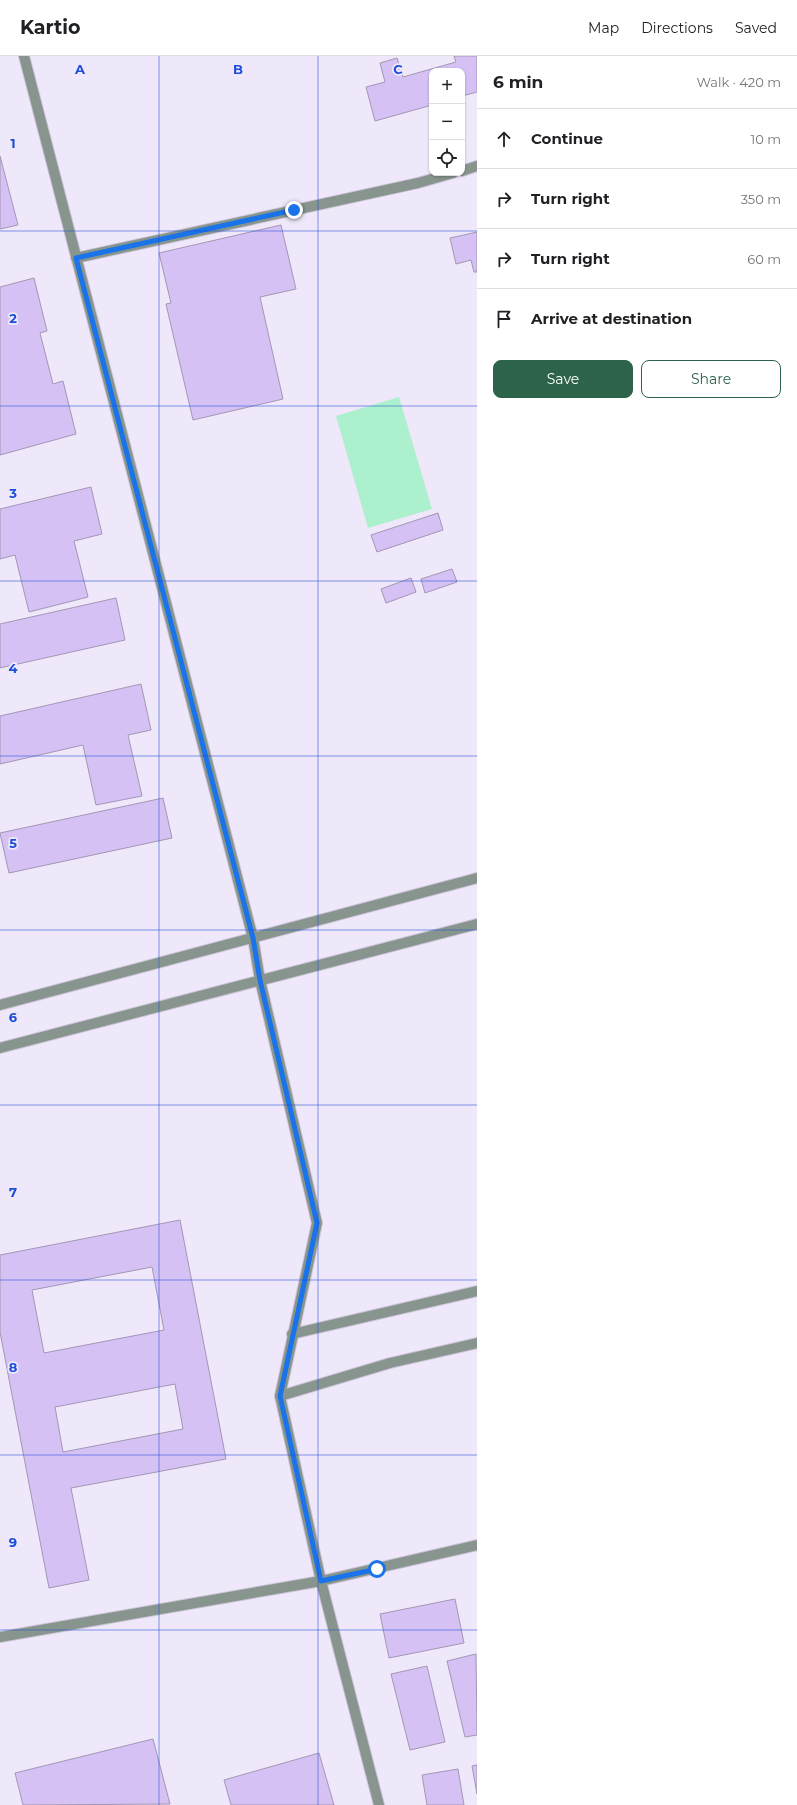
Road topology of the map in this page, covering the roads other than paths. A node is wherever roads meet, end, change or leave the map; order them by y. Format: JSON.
{"nodes":[{"id":1,"x":24,"y":56,"type":"edge"},
{"id":2,"x":477,"y":166,"type":"edge"},
{"id":3,"x":465,"y":169,"type":"edge"},
{"id":4,"x":441,"y":176,"type":"edge"},
{"id":5,"x":76,"y":258,"type":"junction"},
{"id":6,"x":477,"y":878,"type":"edge"},
{"id":7,"x":477,"y":924,"type":"edge"},
{"id":8,"x":253,"y":938,"type":"junction"},
{"id":9,"x":260,"y":980,"type":"junction"},
{"id":10,"x":0,"y":1005,"type":"edge"},
{"id":11,"x":0,"y":1048,"type":"edge"},
{"id":12,"x":477,"y":1291,"type":"edge"},
{"id":13,"x":292,"y":1334,"type":"junction"},
{"id":14,"x":477,"y":1343,"type":"edge"},
{"id":15,"x":280,"y":1396,"type":"junction"},
{"id":16,"x":477,"y":1546,"type":"edge"},
{"id":17,"x":321,"y":1581,"type":"junction"},
{"id":18,"x":0,"y":1637,"type":"edge"},
{"id":19,"x":379,"y":1805,"type":"edge"}],
"edges":[{"from":1,"to":5,"type":"street"},
{"from":2,"to":3,"type":"street"},
{"from":4,"to":5,"type":"street"},
{"from":5,"to":8,"type":"street"},
{"from":6,"to":8,"type":"street"},
{"from":7,"to":9,"type":"street"},
{"from":8,"to":9,"type":"street"},
{"from":8,"to":10,"type":"street"},
{"from":9,"to":11,"type":"street"},
{"from":9,"to":13,"type":"street"},
{"from":12,"to":13,"type":"street"},
{"from":13,"to":15,"type":"street"},
{"from":14,"to":15,"type":"street"},
{"from":15,"to":17,"type":"street"},
{"from":16,"to":17,"type":"street"},
{"from":17,"to":18,"type":"street"},
{"from":17,"to":19,"type":"street"}]}
